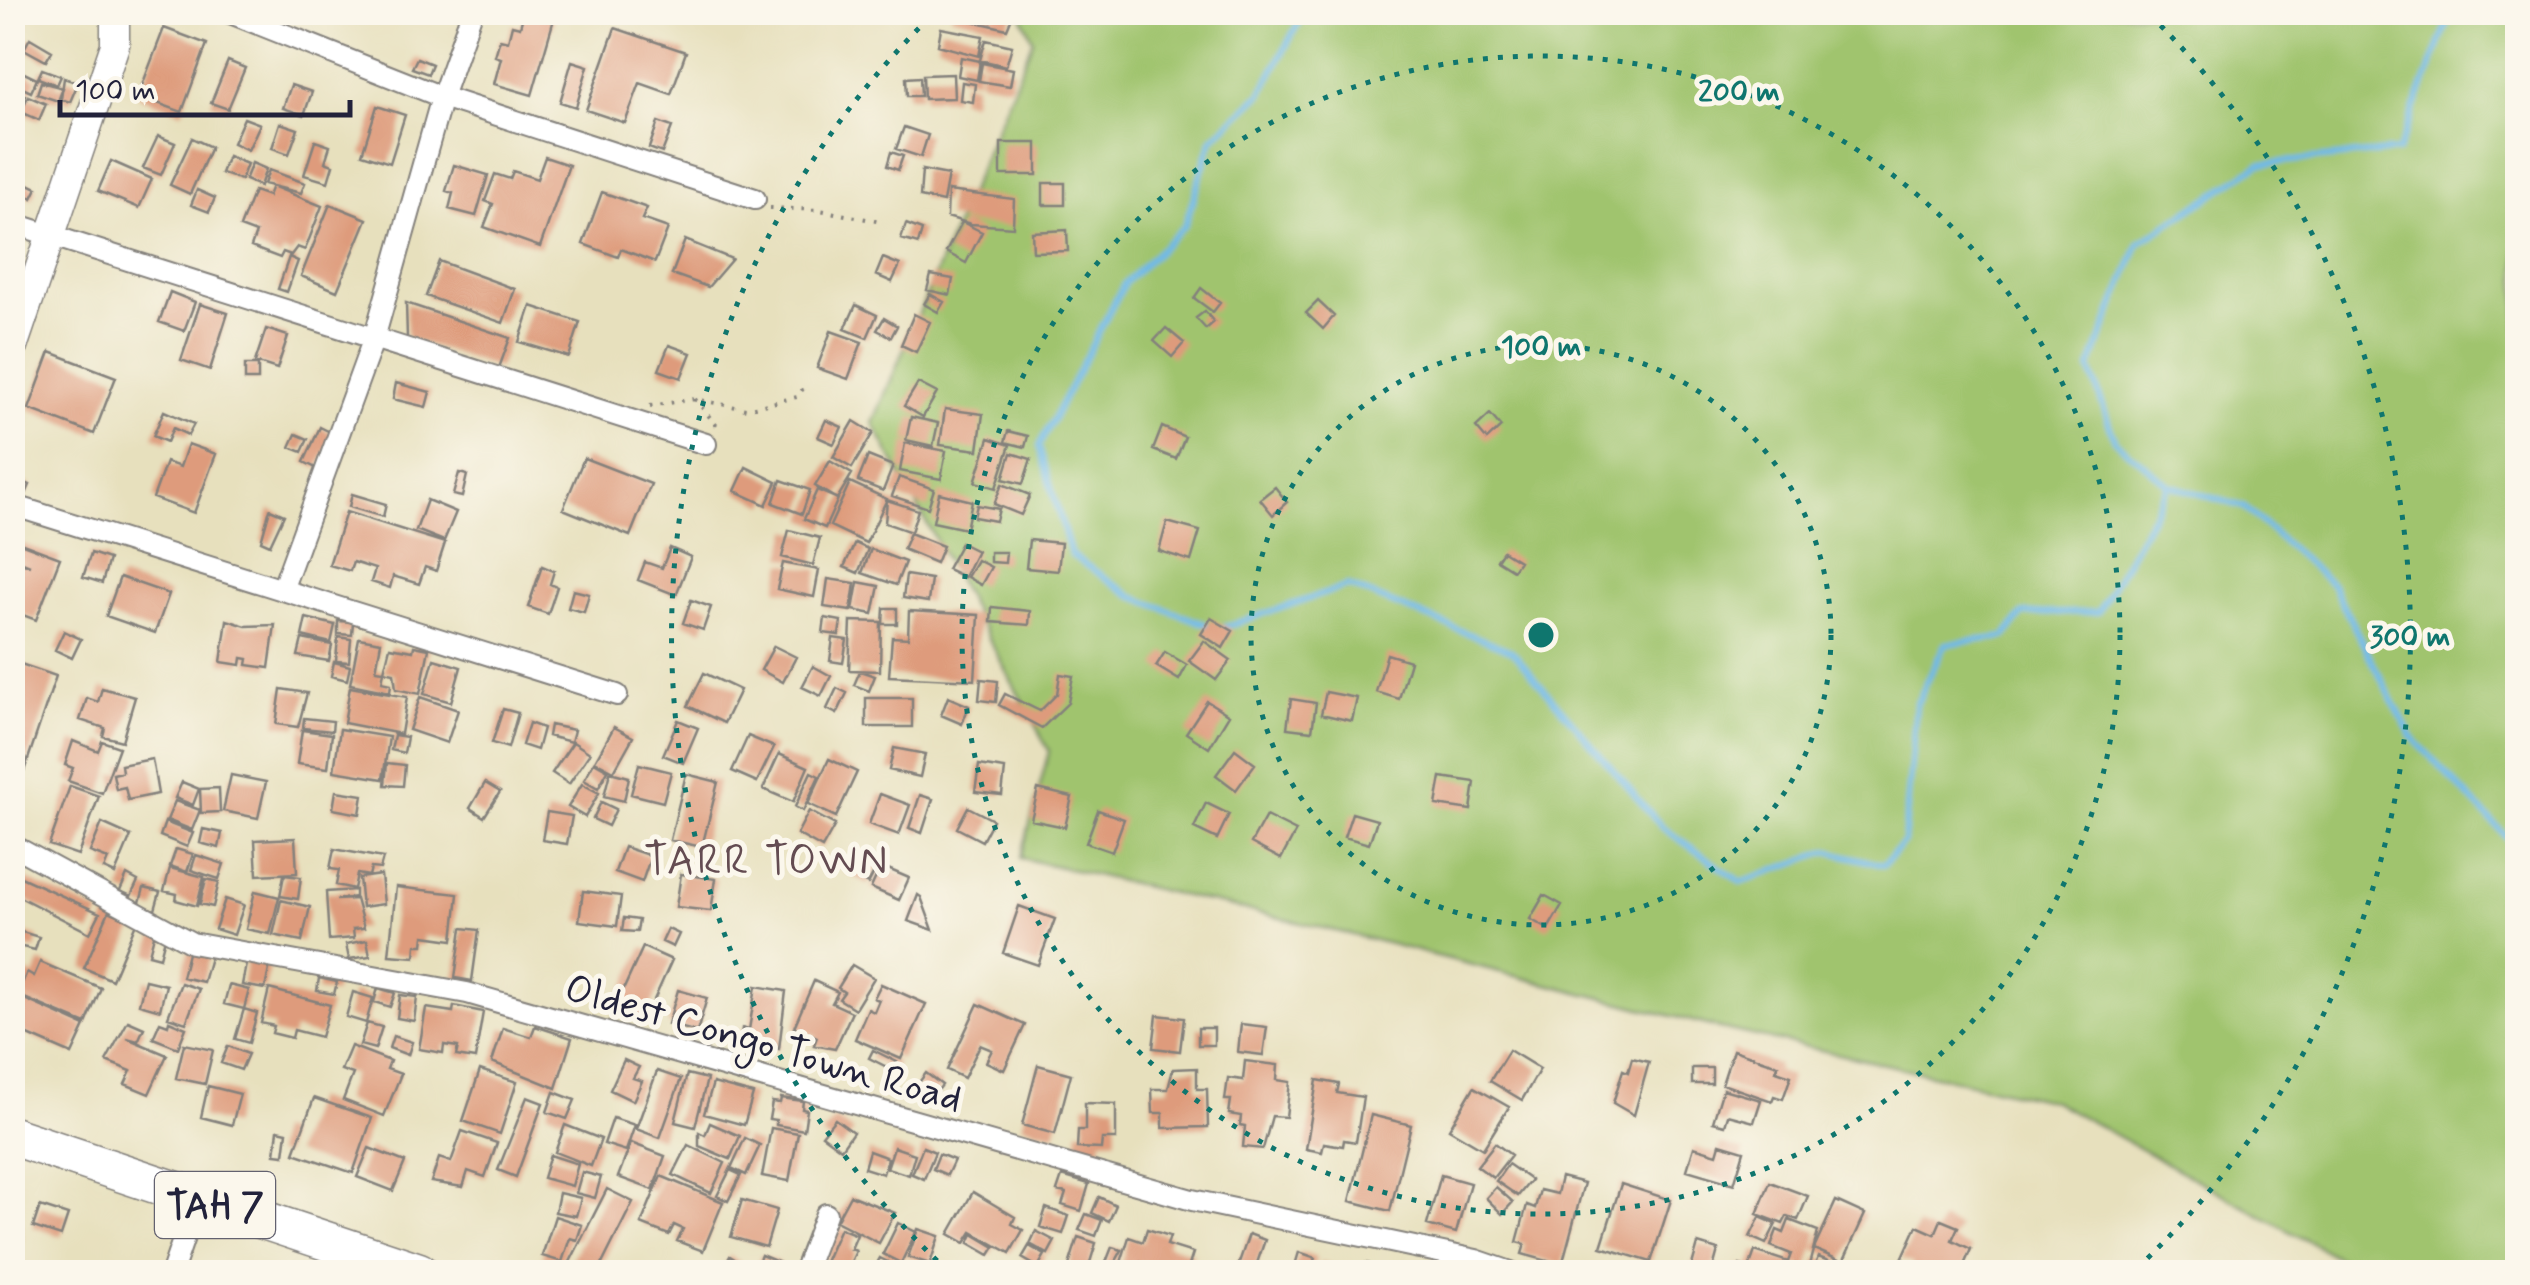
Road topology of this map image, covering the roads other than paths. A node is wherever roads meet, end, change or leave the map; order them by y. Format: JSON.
{"nodes":[{"id":1,"x":115,"y":12,"type":"edge"},
{"id":2,"x":228,"y":12,"type":"edge"},
{"id":3,"x":472,"y":12,"type":"edge"},
{"id":4,"x":442,"y":97,"type":"junction"},
{"id":5,"x":755,"y":199,"type":"dead end"},
{"id":6,"x":12,"y":223,"type":"edge"},
{"id":7,"x":52,"y":237,"type":"junction"},
{"id":8,"x":375,"y":335,"type":"junction"},
{"id":9,"x":12,"y":350,"type":"edge"},
{"id":10,"x":713,"y":436,"type":"road end"},
{"id":11,"x":12,"y":505,"type":"edge"},
{"id":12,"x":282,"y":590,"type":"junction"},
{"id":13,"x":617,"y":695,"type":"dead end"},
{"id":14,"x":12,"y":846,"type":"edge"},
{"id":15,"x":12,"y":1136,"type":"edge"},
{"id":16,"x":198,"y":1198,"type":"junction"},
{"id":17,"x":826,"y":1214,"type":"dead end"},
{"id":18,"x":1473,"y":1266,"type":"edge"},
{"id":19,"x":172,"y":1272,"type":"edge"},
{"id":20,"x":418,"y":1272,"type":"edge"},
{"id":21,"x":804,"y":1272,"type":"edge"},
{"id":22,"x":1510,"y":1272,"type":"edge"}],
"edges":[{"from":1,"to":7,"type":"street"},
{"from":2,"to":4,"type":"street"},
{"from":3,"to":4,"type":"street"},
{"from":4,"to":5,"type":"street"},
{"from":4,"to":8,"type":"street"},
{"from":6,"to":7,"type":"street"},
{"from":7,"to":8,"type":"street"},
{"from":7,"to":9,"type":"street"},
{"from":8,"to":10,"type":"street"},
{"from":8,"to":12,"type":"street"},
{"from":11,"to":12,"type":"street"},
{"from":12,"to":13,"type":"street"},
{"from":14,"to":18,"type":"street","name":"Oldest Congo Town Road"},
{"from":15,"to":16,"type":"highway","number":"TAH 7"},
{"from":16,"to":19,"type":"street"},
{"from":16,"to":20,"type":"highway","number":"TAH 7"},
{"from":17,"to":21,"type":"street"},
{"from":18,"to":22,"type":"street","name":"Oldest Congo Town Road"}]}
